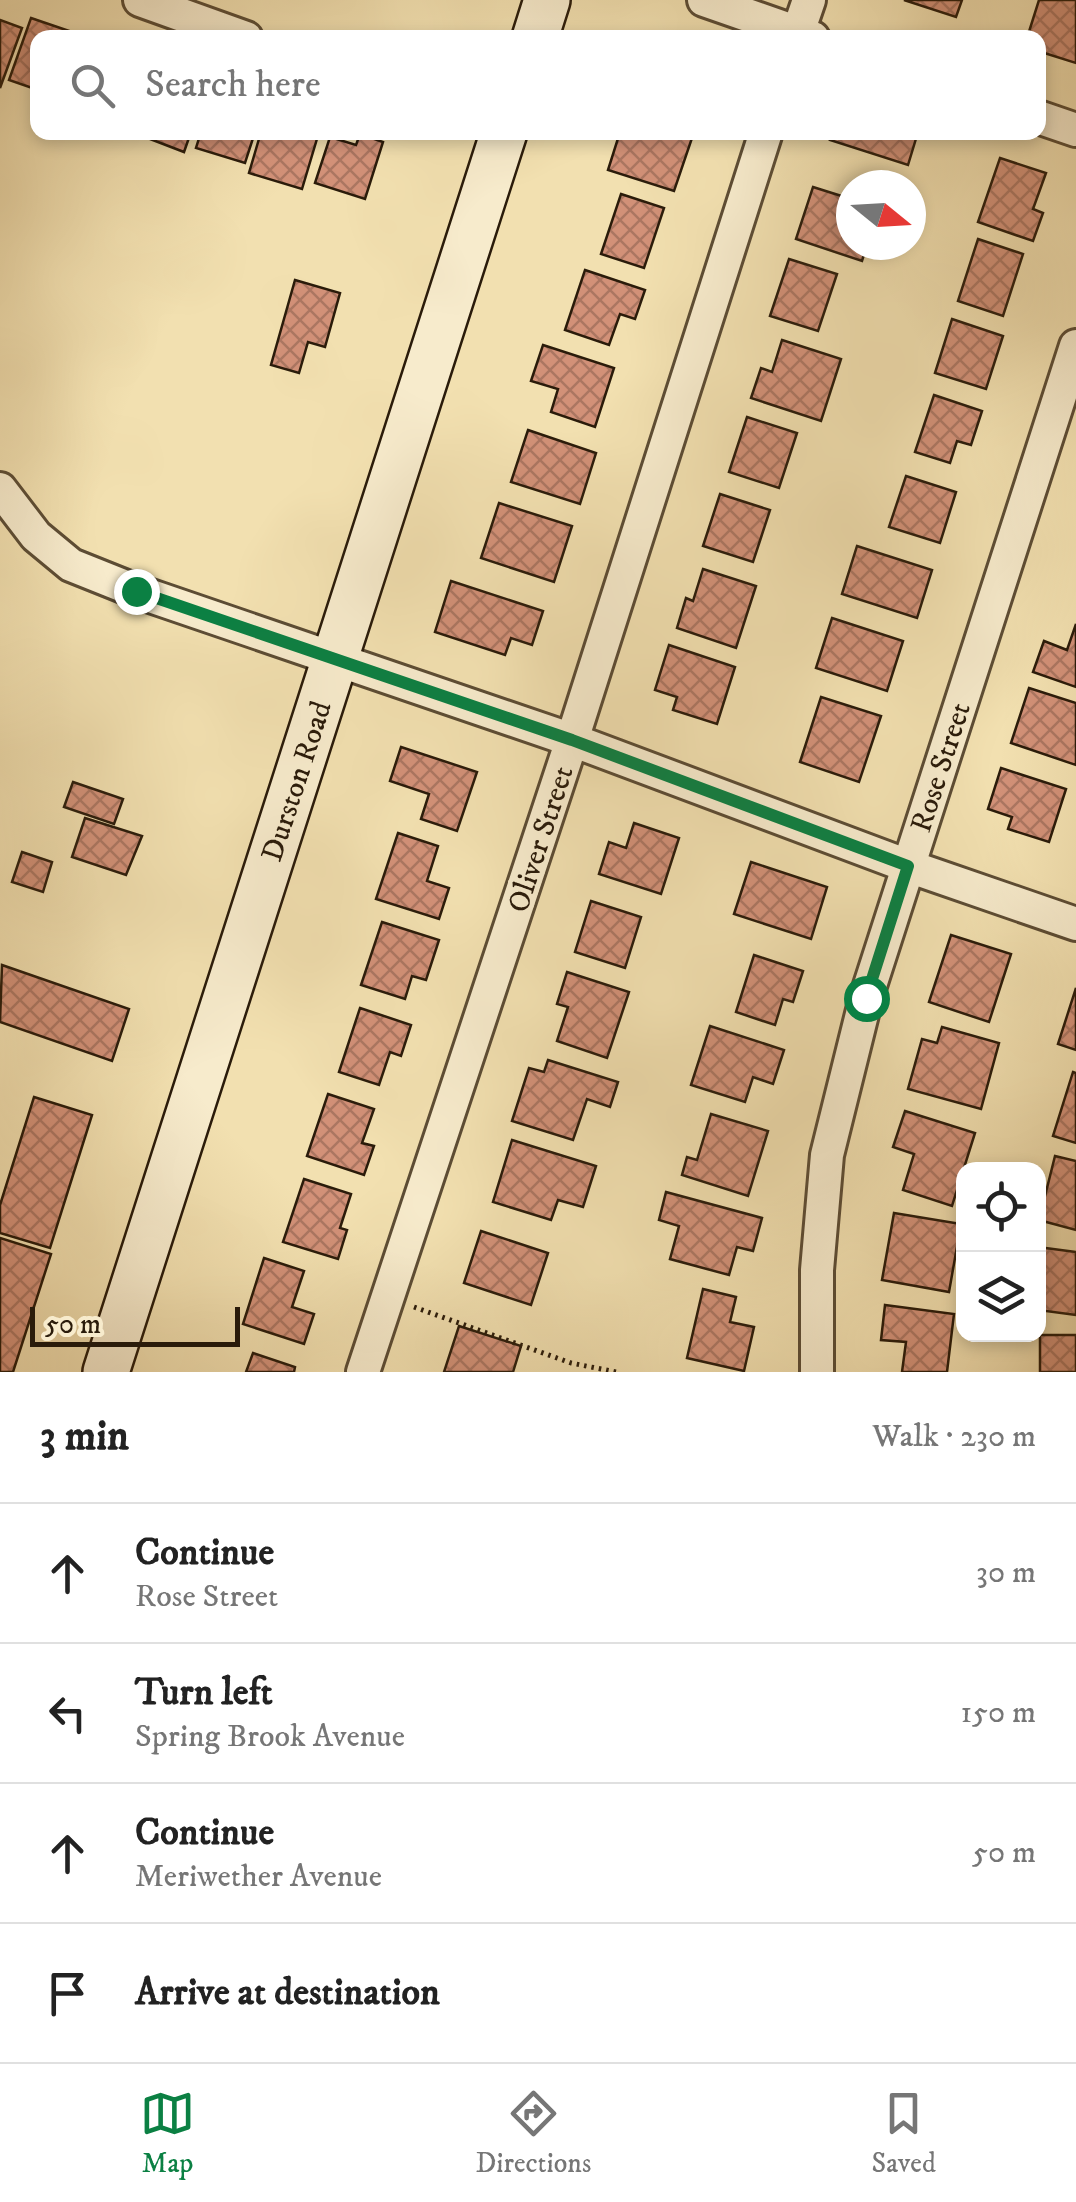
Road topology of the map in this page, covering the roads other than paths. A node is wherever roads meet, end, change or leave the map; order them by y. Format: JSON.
{"nodes":[{"id":1,"x":140,"y":0,"type":"edge"},
{"id":2,"x":547,"y":0,"type":"edge"},
{"id":3,"x":704,"y":0,"type":"edge"},
{"id":4,"x":808,"y":0,"type":"edge"},
{"id":5,"x":224,"y":30,"type":"edge"},
{"id":6,"x":537,"y":30,"type":"edge"},
{"id":7,"x":786,"y":30,"type":"edge"},
{"id":8,"x":803,"y":30,"type":"edge"},
{"id":9,"x":1046,"y":120,"type":"edge"},
{"id":10,"x":1076,"y":130,"type":"edge"},
{"id":11,"x":501,"y":140,"type":"edge"},
{"id":12,"x":763,"y":140,"type":"edge"},
{"id":13,"x":1076,"y":346,"type":"edge"},
{"id":14,"x":0,"y":489,"type":"edge"},
{"id":15,"x":336,"y":658,"type":"junction"},
{"id":16,"x":572,"y":740,"type":"junction"},
{"id":17,"x":908,"y":866,"type":"junction"},
{"id":18,"x":1076,"y":924,"type":"edge"},
{"id":19,"x":106,"y":1372,"type":"edge"},
{"id":20,"x":363,"y":1372,"type":"edge"},
{"id":21,"x":817,"y":1372,"type":"edge"}],
"edges":[{"from":1,"to":5,"type":"street"},
{"from":2,"to":6,"type":"main road"},
{"from":3,"to":7,"type":"street"},
{"from":4,"to":8,"type":"street"},
{"from":9,"to":10,"type":"street"},
{"from":11,"to":15,"type":"main road","name":"Durston Road"},
{"from":12,"to":16,"type":"street","name":"Oliver Street"},
{"from":13,"to":17,"type":"street","name":"Rose Street"},
{"from":14,"to":15,"type":"street"},
{"from":15,"to":16,"type":"street"},
{"from":15,"to":19,"type":"main road","name":"Durston Road"},
{"from":16,"to":17,"type":"street"},
{"from":16,"to":20,"type":"street","name":"Oliver Street"},
{"from":17,"to":18,"type":"street"},
{"from":17,"to":21,"type":"street","name":"Rose Street"}]}
